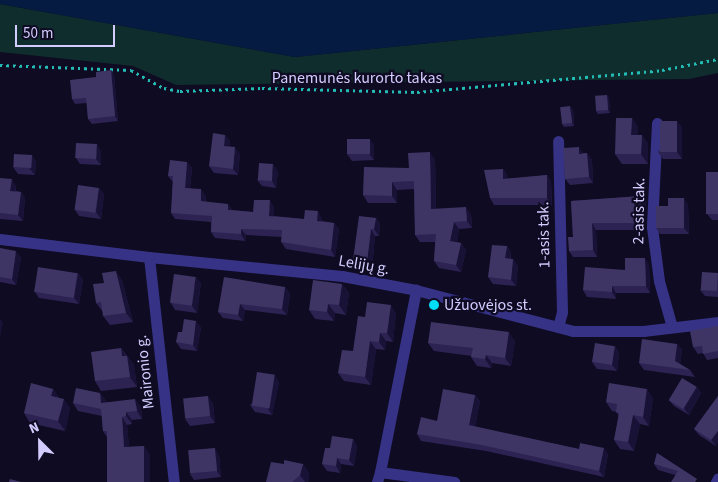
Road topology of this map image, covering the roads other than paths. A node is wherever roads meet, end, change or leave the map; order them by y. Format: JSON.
{"nodes":[{"id":1,"x":657,"y":123,"type":"dead end"},
{"id":2,"x":558,"y":141,"type":"dead end"},
{"id":3,"x":0,"y":238,"type":"edge"},
{"id":4,"x":149,"y":257,"type":"junction"},
{"id":5,"x":416,"y":290,"type":"junction"},
{"id":6,"x":718,"y":322,"type":"edge"},
{"id":7,"x":558,"y":327,"type":"junction"},
{"id":8,"x":672,"y":328,"type":"junction"},
{"id":9,"x":379,"y":477,"type":"edge"},
{"id":10,"x":718,"y":478,"type":"edge"},
{"id":11,"x":174,"y":482,"type":"edge"},
{"id":12,"x":454,"y":482,"type":"edge"},
{"id":13,"x":716,"y":482,"type":"edge"}],
"edges":[{"from":1,"to":8,"type":"street","name":"2-asis tak."},
{"from":2,"to":7,"type":"street","name":"1-asis tak."},
{"from":3,"to":4,"type":"street","name":"Lelijų g."},
{"from":4,"to":5,"type":"street","name":"Lelijų g."},
{"from":4,"to":11,"type":"street","name":"Maironio g."},
{"from":5,"to":7,"type":"street","name":"Lelijų g."},
{"from":5,"to":9,"type":"street"},
{"from":6,"to":8,"type":"street","name":"Lelijų g."},
{"from":7,"to":8,"type":"street","name":"Lelijų g."},
{"from":9,"to":12,"type":"street"},
{"from":10,"to":13,"type":"street"}]}
